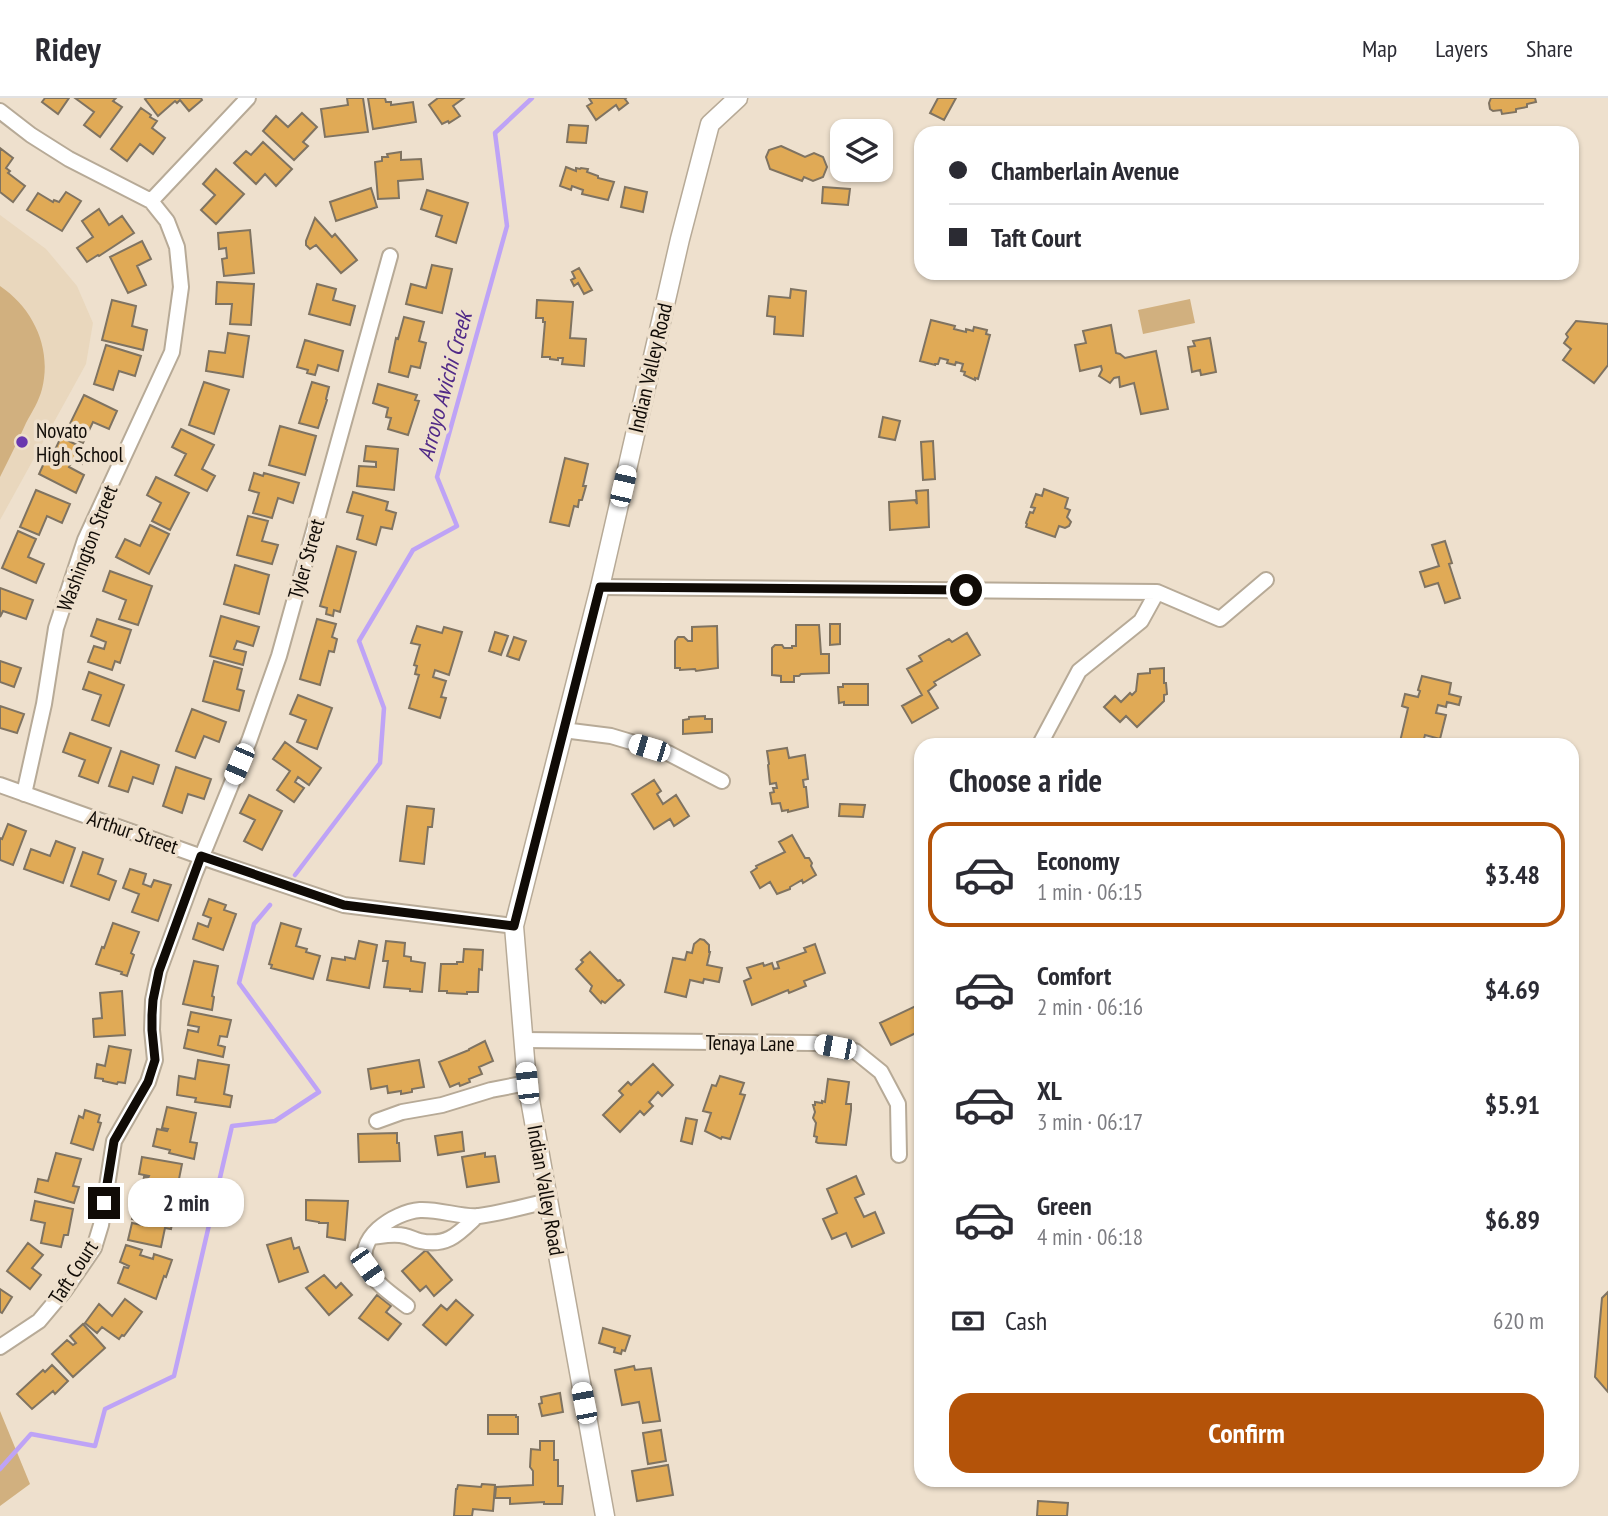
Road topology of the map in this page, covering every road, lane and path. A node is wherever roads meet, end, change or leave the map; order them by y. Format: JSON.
{"nodes":[{"id":1,"x":248,"y":98,"type":"edge"},
{"id":2,"x":738,"y":98,"type":"edge"},
{"id":3,"x":0,"y":111,"type":"edge"},
{"id":4,"x":151,"y":201,"type":"junction"},
{"id":5,"x":390,"y":256,"type":"dead end"},
{"id":6,"x":1266,"y":580,"type":"dead end"},
{"id":7,"x":600,"y":587,"type":"junction"},
{"id":8,"x":1157,"y":592,"type":"junction"},
{"id":9,"x":563,"y":730,"type":"junction"},
{"id":10,"x":1042,"y":738,"type":"edge"},
{"id":11,"x":722,"y":780,"type":"dead end"},
{"id":12,"x":0,"y":785,"type":"edge"},
{"id":13,"x":24,"y":794,"type":"junction"},
{"id":14,"x":201,"y":856,"type":"junction"},
{"id":15,"x":514,"y":926,"type":"junction"},
{"id":16,"x":523,"y":1040,"type":"junction"},
{"id":17,"x":527,"y":1083,"type":"junction"},
{"id":18,"x":377,"y":1121,"type":"dead end"},
{"id":19,"x":900,"y":1155,"type":"dead end"},
{"id":20,"x":548,"y":1201,"type":"junction"},
{"id":21,"x":477,"y":1216,"type":"junction"},
{"id":22,"x":372,"y":1237,"type":"junction"},
{"id":23,"x":407,"y":1306,"type":"dead end"},
{"id":24,"x":0,"y":1347,"type":"edge"},
{"id":25,"x":605,"y":1516,"type":"edge"}],
"edges":[{"from":1,"to":4,"type":"street"},
{"from":2,"to":7,"type":"street","name":"Indian Valley Road"},
{"from":3,"to":4,"type":"street","name":"Washington Street"},
{"from":4,"to":13,"type":"street","name":"Washington Street"},
{"from":5,"to":14,"type":"street","name":"Tyler Street"},
{"from":6,"to":8,"type":"street"},
{"from":7,"to":8,"type":"street"},
{"from":7,"to":9,"type":"street","name":"Indian Valley Road"},
{"from":8,"to":10,"type":"street"},
{"from":9,"to":11,"type":"street"},
{"from":9,"to":15,"type":"street","name":"Indian Valley Road"},
{"from":12,"to":13,"type":"street","name":"Arthur Street"},
{"from":13,"to":14,"type":"street","name":"Arthur Street"},
{"from":14,"to":15,"type":"street","name":"Arthur Street"},
{"from":14,"to":24,"type":"street","name":"Taft Court"},
{"from":15,"to":16,"type":"street","name":"Indian Valley Road"},
{"from":16,"to":17,"type":"street","name":"Indian Valley Road"},
{"from":16,"to":19,"type":"street","name":"Tenaya Lane"},
{"from":17,"to":18,"type":"street"},
{"from":17,"to":20,"type":"street","name":"Indian Valley Road"},
{"from":20,"to":21,"type":"street"},
{"from":20,"to":25,"type":"street","name":"Indian Valley Road"},
{"from":21,"to":22,"type":"street"},
{"from":21,"to":22,"type":"street"},
{"from":22,"to":23,"type":"street"}]}
